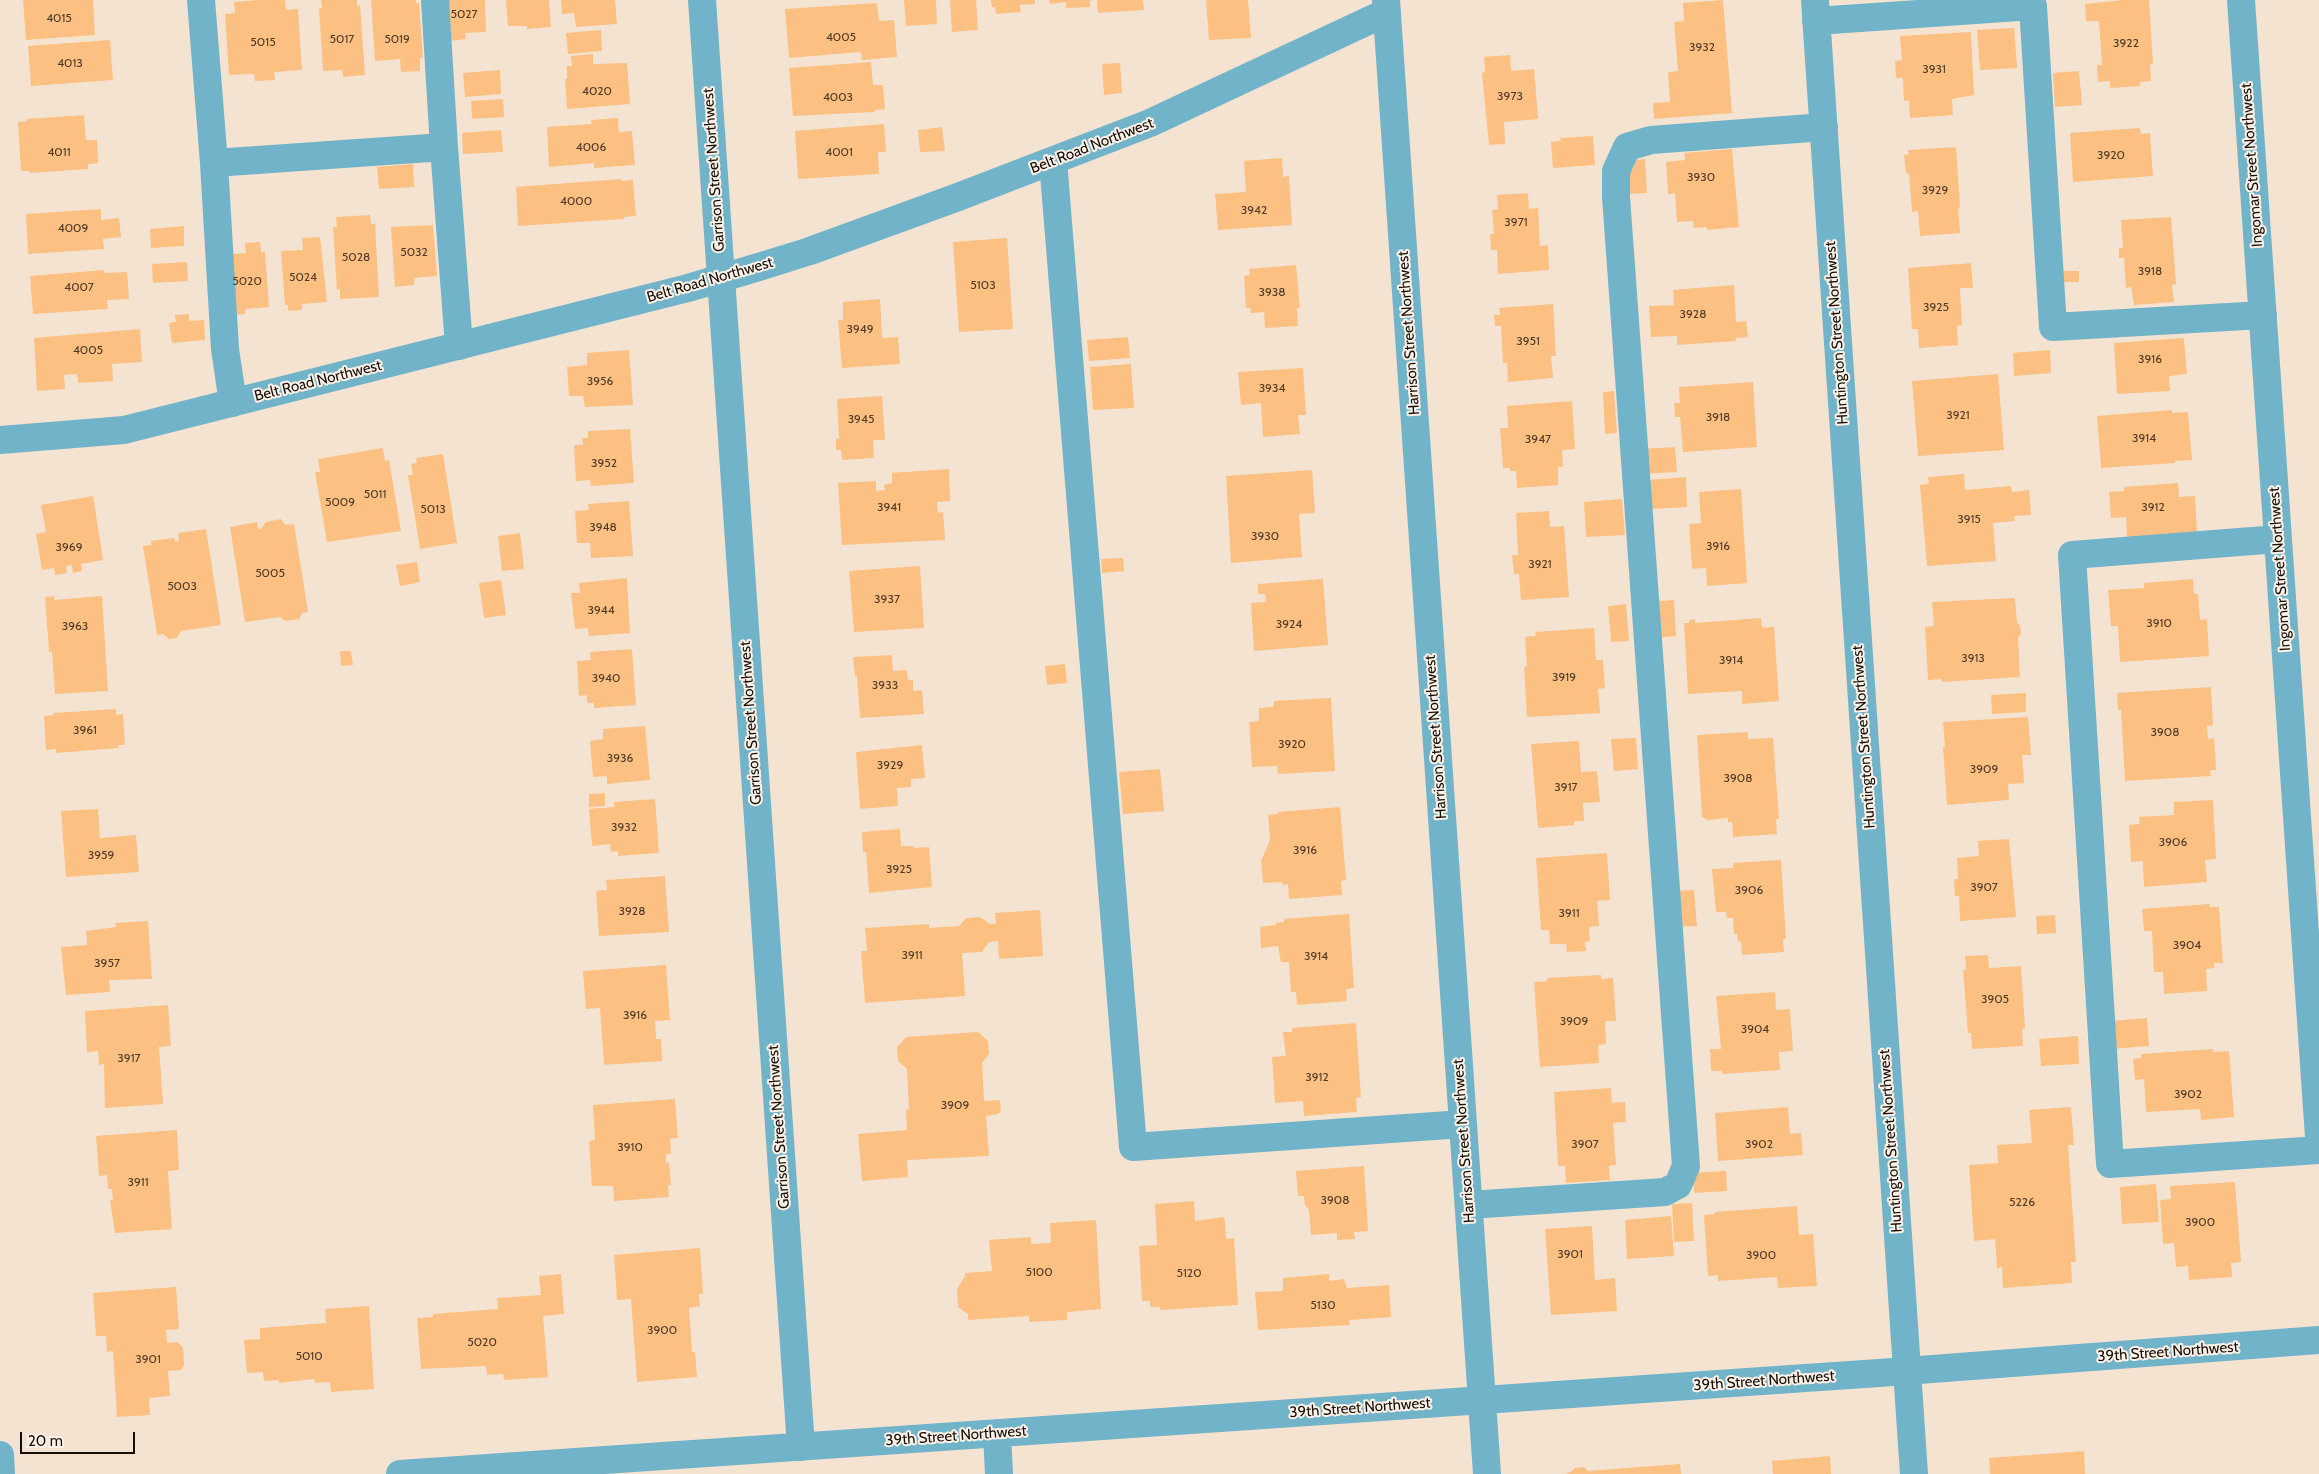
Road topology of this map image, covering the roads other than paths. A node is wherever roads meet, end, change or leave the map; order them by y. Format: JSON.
{"nodes":[{"id":1,"x":200,"y":0,"type":"edge"},
{"id":2,"x":435,"y":0,"type":"edge"},
{"id":3,"x":702,"y":0,"type":"edge"},
{"id":4,"x":2241,"y":0,"type":"edge"},
{"id":5,"x":1386,"y":6,"type":"edge"},
{"id":6,"x":1816,"y":10,"type":"edge"},
{"id":7,"x":1824,"y":127,"type":"junction"},
{"id":8,"x":444,"y":147,"type":"junction"},
{"id":9,"x":1054,"y":161,"type":"junction"},
{"id":10,"x":214,"y":163,"type":"junction"},
{"id":11,"x":722,"y":278,"type":"junction"},
{"id":12,"x":2263,"y":315,"type":"junction"},
{"id":13,"x":460,"y":346,"type":"junction"},
{"id":14,"x":233,"y":403,"type":"junction"},
{"id":15,"x":0,"y":440,"type":"edge"},
{"id":16,"x":2278,"y":539,"type":"junction"},
{"id":17,"x":1463,"y":1124,"type":"junction"},
{"id":18,"x":2319,"y":1137,"type":"edge"},
{"id":19,"x":2319,"y":1150,"type":"edge"},
{"id":20,"x":1469,"y":1205,"type":"junction"},
{"id":21,"x":2319,"y":1340,"type":"edge"},
{"id":22,"x":1906,"y":1371,"type":"junction"},
{"id":23,"x":1482,"y":1400,"type":"junction"},
{"id":24,"x":997,"y":1433,"type":"junction"},
{"id":25,"x":801,"y":1447,"type":"junction"},
{"id":26,"x":0,"y":1455,"type":"edge"},
{"id":27,"x":515,"y":1470,"type":"edge"},
{"id":28,"x":1,"y":1474,"type":"edge"},
{"id":29,"x":400,"y":1474,"type":"edge"},
{"id":30,"x":1000,"y":1474,"type":"edge"},
{"id":31,"x":1488,"y":1474,"type":"edge"},
{"id":32,"x":1914,"y":1474,"type":"edge"}],
"edges":[{"from":1,"to":10,"type":"street"},
{"from":2,"to":8,"type":"street"},
{"from":3,"to":11,"type":"street","name":"Garrison Street Northwest"},
{"from":4,"to":12,"type":"street","name":"Ingomar Street Northwest"},
{"from":5,"to":9,"type":"street","name":"Belt Road Northwest"},
{"from":5,"to":17,"type":"street","name":"Harrison Street Northwest"},
{"from":6,"to":7,"type":"street","name":"Huntington Street Northwest"},
{"from":6,"to":12,"type":"street"},
{"from":7,"to":20,"type":"street"},
{"from":7,"to":22,"type":"street","name":"Huntington Street Northwest"},
{"from":8,"to":10,"type":"street"},
{"from":8,"to":13,"type":"street"},
{"from":9,"to":11,"type":"street","name":"Belt Road Northwest"},
{"from":9,"to":17,"type":"street"},
{"from":10,"to":14,"type":"street"},
{"from":11,"to":13,"type":"street","name":"Belt Road Northwest"},
{"from":11,"to":25,"type":"street","name":"Garrison Street Northwest"},
{"from":12,"to":16,"type":"street","name":"Ingomar Street Northwest"},
{"from":13,"to":14,"type":"street","name":"Belt Road Northwest"},
{"from":14,"to":15,"type":"street","name":"Belt Road Northwest"},
{"from":16,"to":18,"type":"street","name":"Ingomar Street Northwest"},
{"from":16,"to":19,"type":"street"},
{"from":17,"to":20,"type":"street","name":"Harrison Street Northwest"},
{"from":20,"to":23,"type":"street","name":"Harrison Street Northwest"},
{"from":21,"to":22,"type":"street","name":"39th Street Northwest"},
{"from":22,"to":23,"type":"street","name":"39th Street Northwest"},
{"from":22,"to":32,"type":"street","name":"Huntington Street Northwest"},
{"from":23,"to":24,"type":"street","name":"39th Street Northwest"},
{"from":23,"to":31,"type":"street","name":"Harrison Street Northwest"},
{"from":24,"to":25,"type":"street","name":"39th Street Northwest"},
{"from":24,"to":30,"type":"street"},
{"from":25,"to":27,"type":"street","name":"39th Street Northwest"},
{"from":26,"to":28,"type":"street"},
{"from":27,"to":29,"type":"street","name":"39th Street Northwest"}]}
